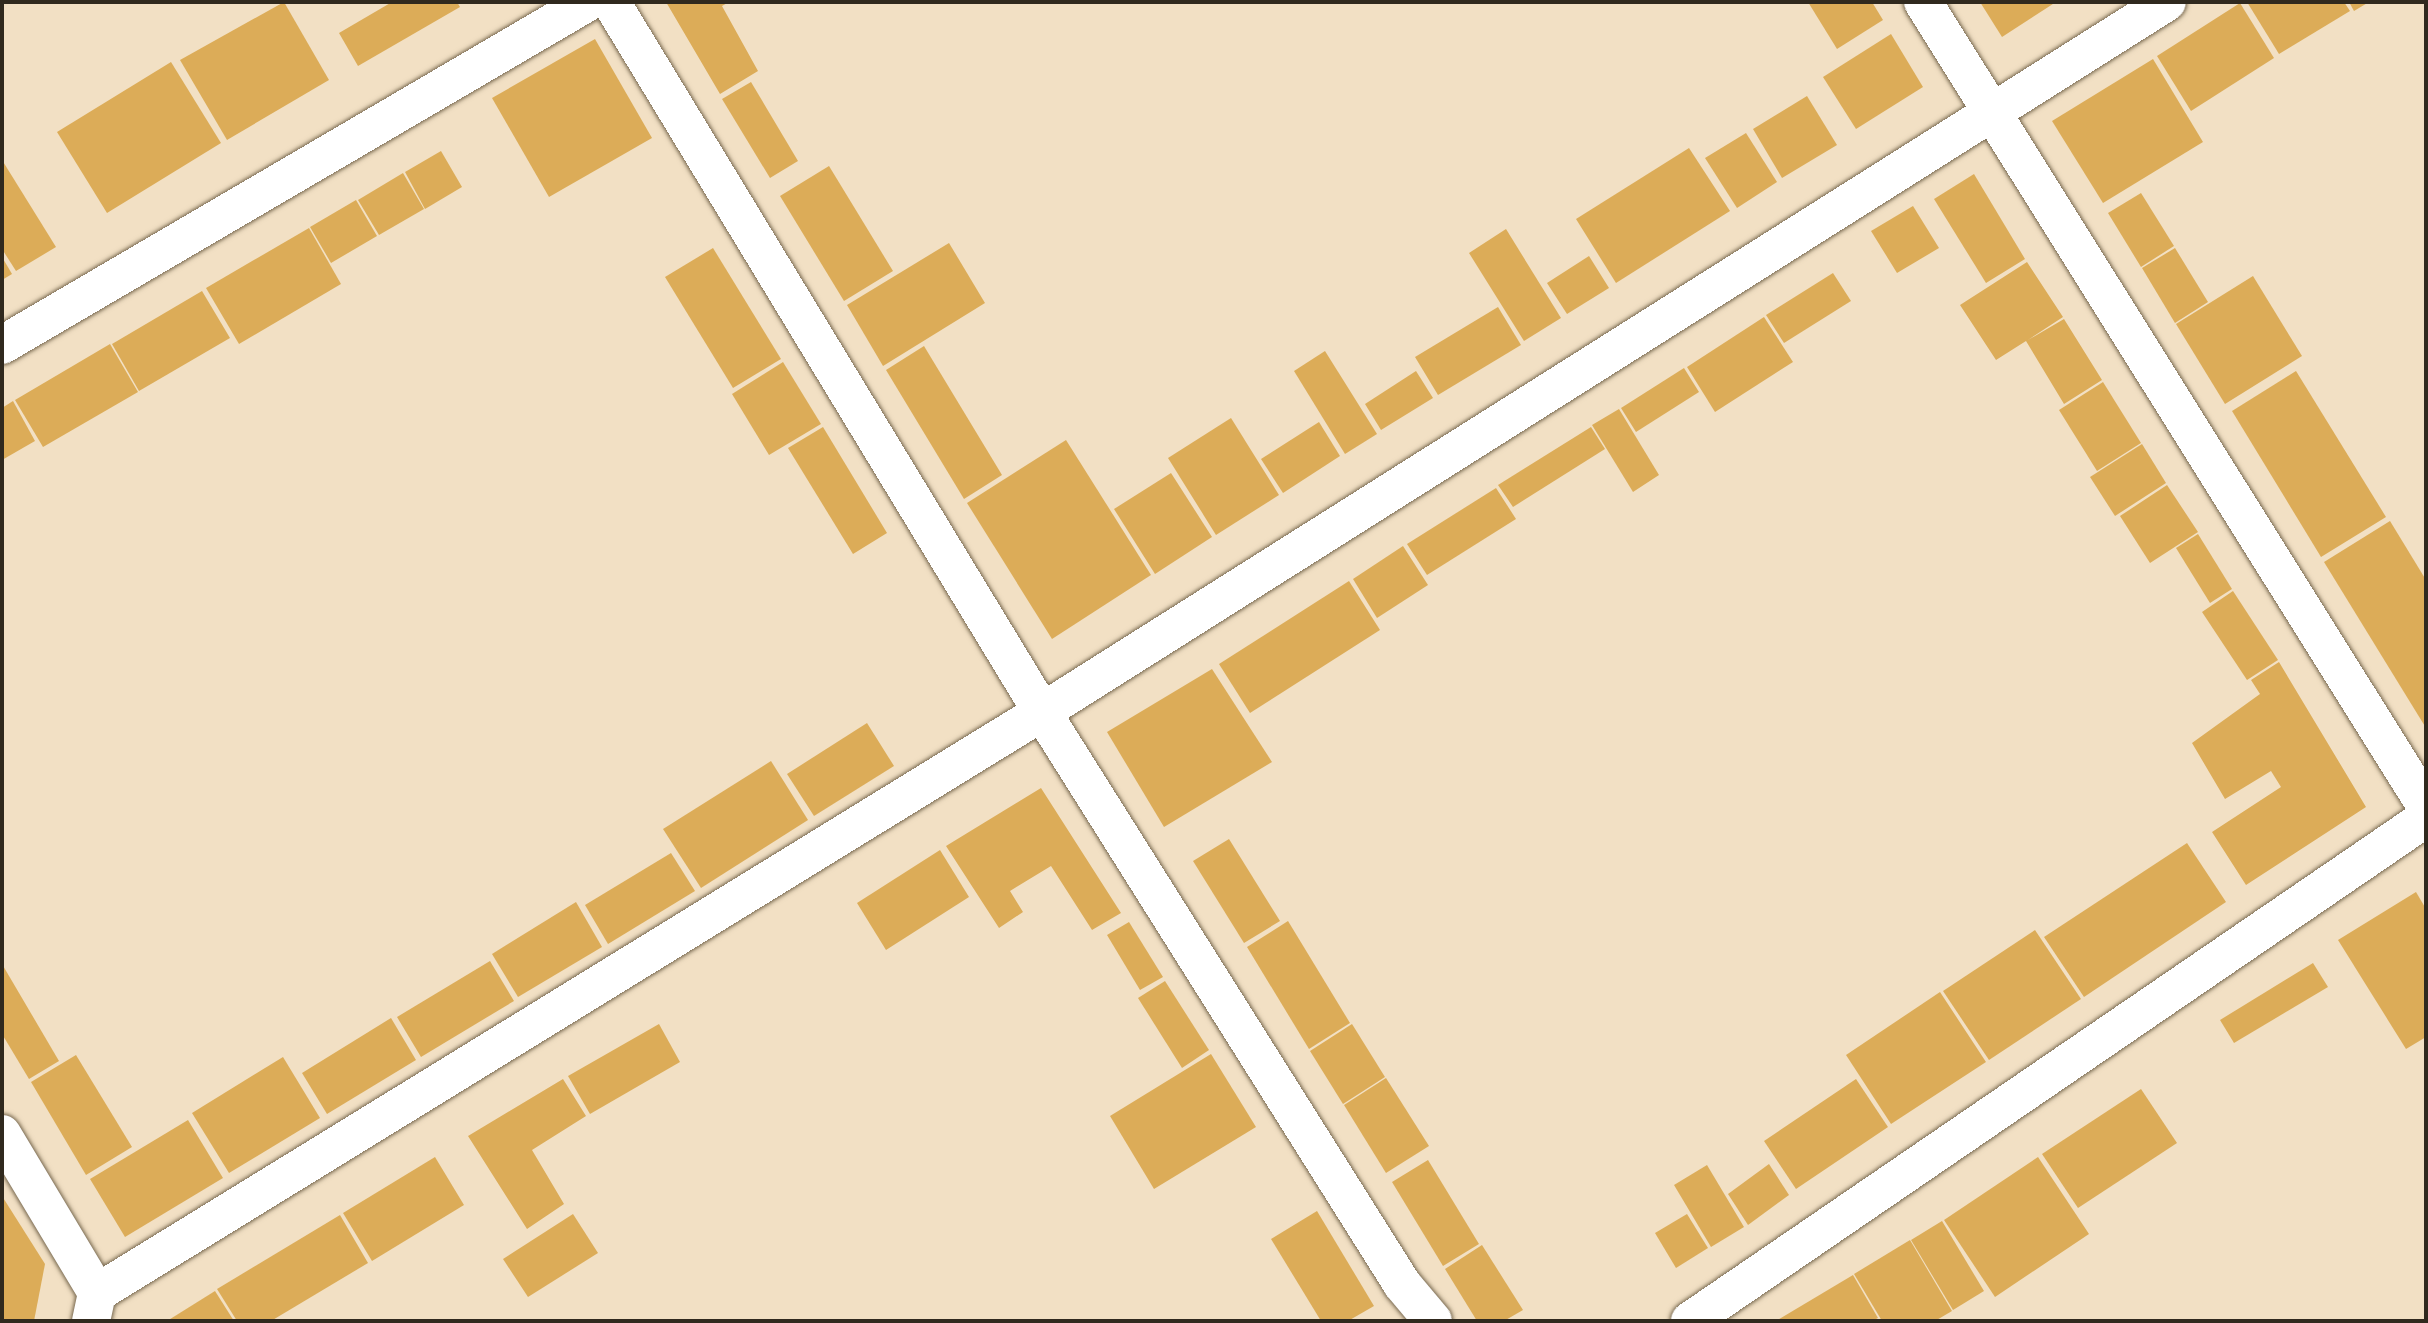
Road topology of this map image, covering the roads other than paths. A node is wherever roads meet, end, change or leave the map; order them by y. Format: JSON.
{"nodes":[{"id":1,"x":588,"y":2,"type":"edge"},
{"id":2,"x":611,"y":2,"type":"edge"},
{"id":3,"x":1923,"y":2,"type":"edge"},
{"id":4,"x":2167,"y":2,"type":"edge"},
{"id":5,"x":1989,"y":110,"type":"junction"},
{"id":6,"x":2,"y":345,"type":"edge"},
{"id":7,"x":1042,"y":712,"type":"junction"},
{"id":8,"x":2426,"y":806,"type":"edge"},
{"id":9,"x":2426,"y":818,"type":"edge"},
{"id":10,"x":2,"y":1134,"type":"edge"},
{"id":11,"x":94,"y":1307,"type":"edge"},
{"id":12,"x":1433,"y":1321,"type":"edge"},
{"id":13,"x":1690,"y":1321,"type":"edge"}],
"edges":[{"from":1,"to":6,"type":"street"},
{"from":2,"to":7,"type":"street"},
{"from":3,"to":5,"type":"street"},
{"from":4,"to":5,"type":"street"},
{"from":5,"to":7,"type":"street"},
{"from":5,"to":8,"type":"street"},
{"from":7,"to":11,"type":"street"},
{"from":7,"to":12,"type":"street"},
{"from":9,"to":13,"type":"street"},
{"from":10,"to":11,"type":"street"}]}
